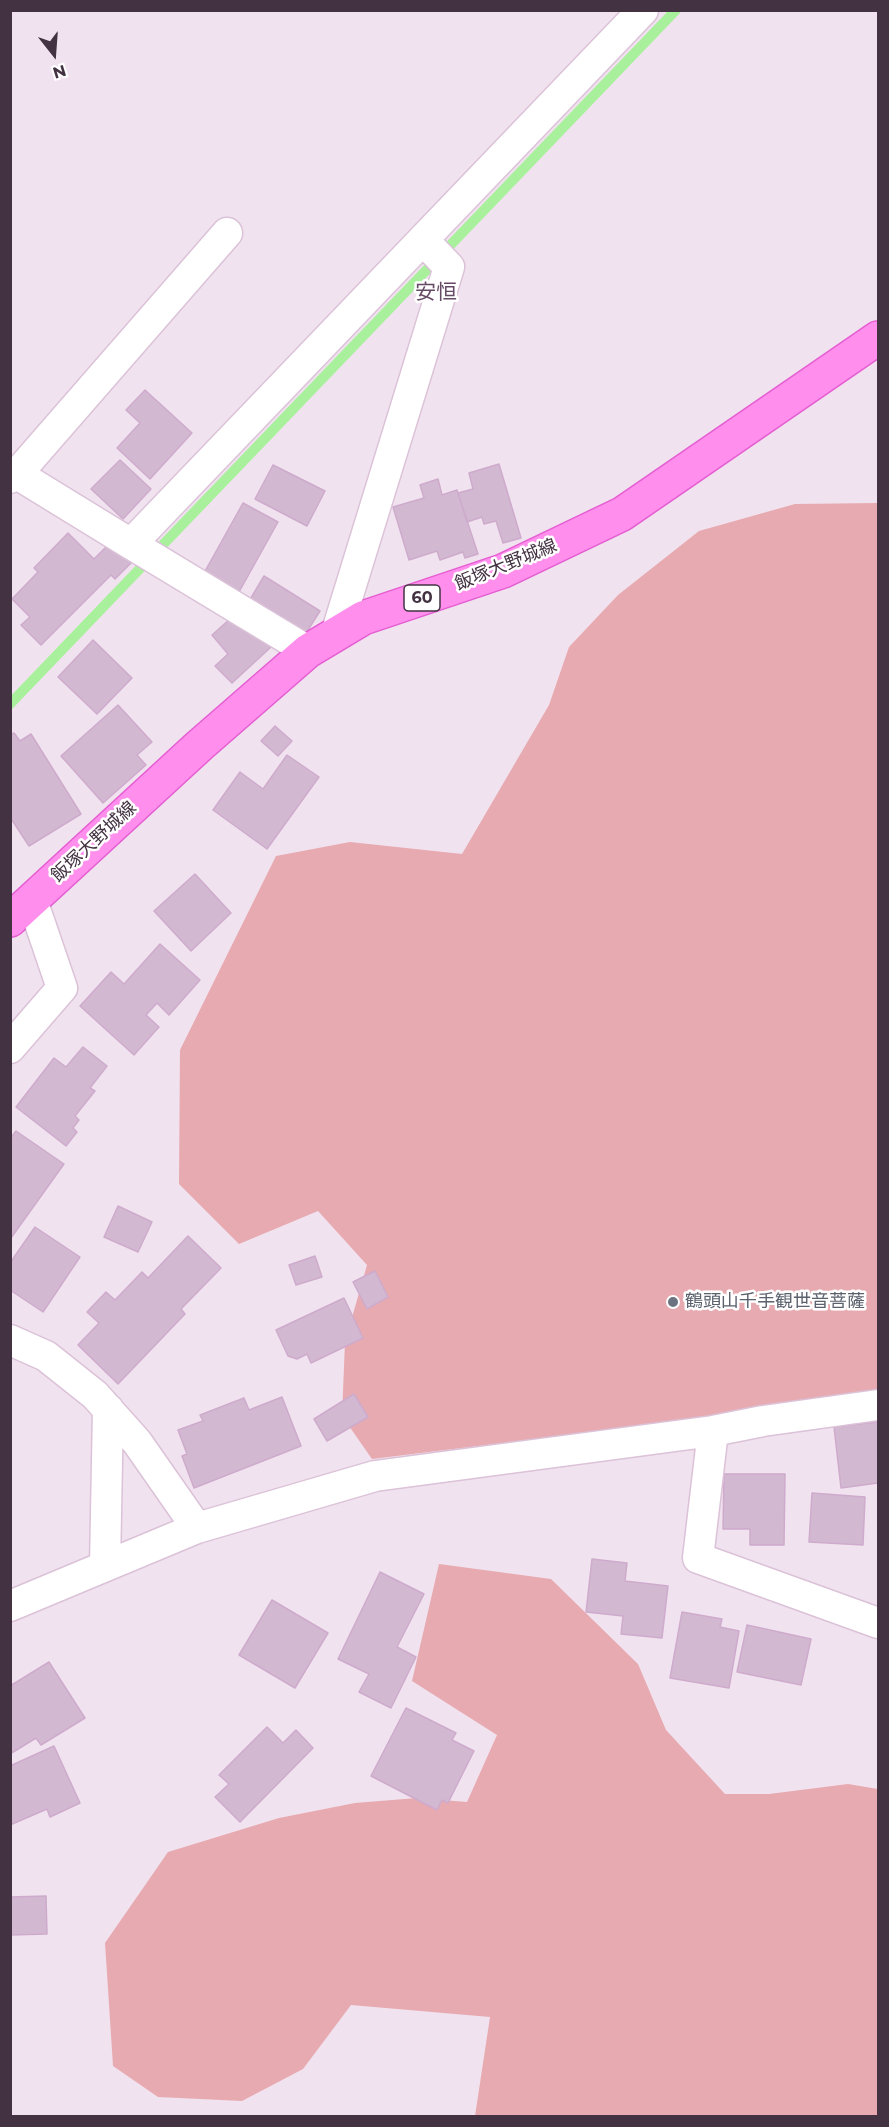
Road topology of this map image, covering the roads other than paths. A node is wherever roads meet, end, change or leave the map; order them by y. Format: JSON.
{"nodes":[{"id":1,"x":643,"y":10,"type":"edge"},
{"id":2,"x":227,"y":233,"type":"dead end"},
{"id":3,"x":436,"y":253,"type":"junction"},
{"id":4,"x":879,"y":338,"type":"edge"},
{"id":5,"x":14,"y":476,"type":"edge"},
{"id":6,"x":149,"y":554,"type":"junction"},
{"id":7,"x":336,"y":634,"type":"junction"},
{"id":8,"x":308,"y":651,"type":"junction"},
{"id":9,"x":21,"y":910,"type":"edge"},
{"id":10,"x":10,"y":1048,"type":"edge"},
{"id":11,"x":10,"y":1340,"type":"edge"},
{"id":12,"x":879,"y":1405,"type":"edge"},
{"id":13,"x":108,"y":1409,"type":"junction"},
{"id":14,"x":713,"y":1431,"type":"junction"},
{"id":15,"x":197,"y":1528,"type":"junction"},
{"id":16,"x":105,"y":1566,"type":"junction"},
{"id":17,"x":10,"y":1606,"type":"edge"},
{"id":18,"x":879,"y":1623,"type":"edge"}],
"edges":[{"from":1,"to":3,"type":"street"},
{"from":2,"to":5,"type":"street"},
{"from":3,"to":6,"type":"street"},
{"from":3,"to":7,"type":"street"},
{"from":4,"to":7,"type":"main road","name":"飯塚大野城線","number":"60"},
{"from":5,"to":6,"type":"street"},
{"from":6,"to":8,"type":"street"},
{"from":7,"to":8,"type":"main road","name":"飯塚大野城線","number":"60"},
{"from":8,"to":9,"type":"main road","name":"飯塚大野城線","number":"60"},
{"from":9,"to":10,"type":"street"},
{"from":11,"to":13,"type":"street"},
{"from":12,"to":14,"type":"street"},
{"from":13,"to":15,"type":"street"},
{"from":13,"to":16,"type":"street"},
{"from":14,"to":15,"type":"street"},
{"from":14,"to":18,"type":"street"},
{"from":15,"to":16,"type":"street"},
{"from":16,"to":17,"type":"street"}]}
